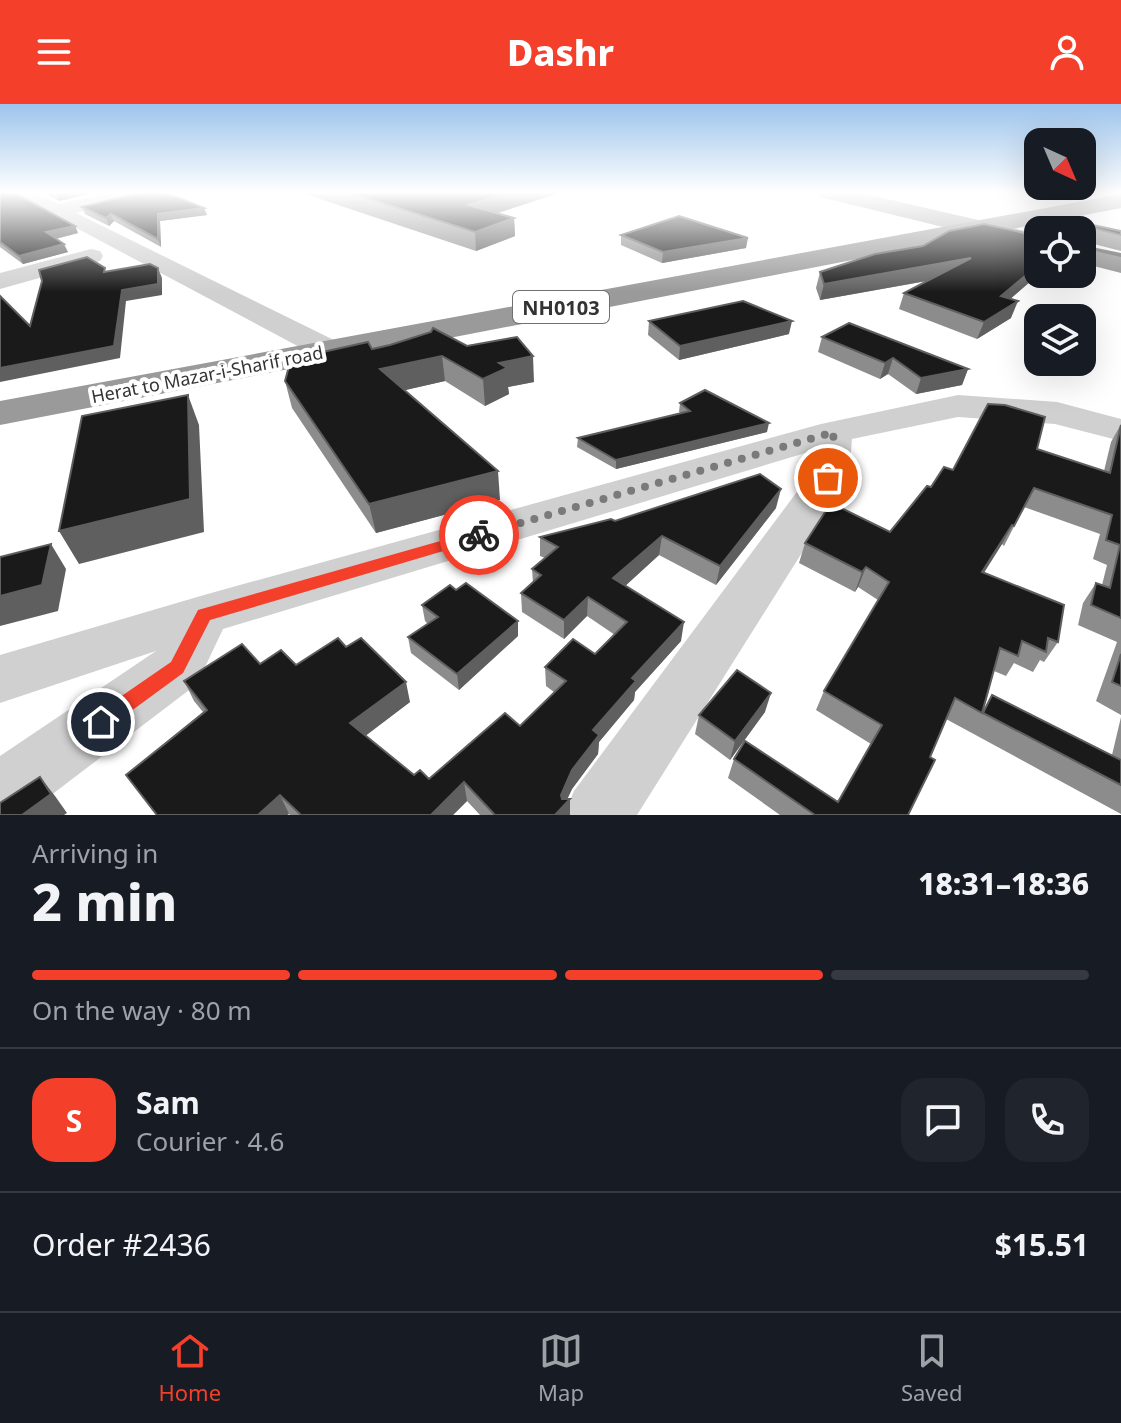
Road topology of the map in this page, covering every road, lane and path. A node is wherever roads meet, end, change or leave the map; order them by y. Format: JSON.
{"nodes":[{"id":1,"x":86,"y":225,"type":"edge"},
{"id":2,"x":963,"y":225,"type":"edge"},
{"id":3,"x":990,"y":225,"type":"edge"},
{"id":4,"x":975,"y":228,"type":"junction"},
{"id":5,"x":1024,"y":239,"type":"edge"},
{"id":6,"x":126,"y":247,"type":"junction"},
{"id":7,"x":0,"y":281,"type":"edge"},
{"id":8,"x":331,"y":351,"type":"junction"},
{"id":9,"x":0,"y":413,"type":"edge"},
{"id":10,"x":1121,"y":430,"type":"edge"},
{"id":11,"x":834,"y":432,"type":"junction"},
{"id":12,"x":204,"y":615,"type":"junction"},
{"id":13,"x":0,"y":679,"type":"edge"},
{"id":14,"x":0,"y":794,"type":"edge"},
{"id":15,"x":598,"y":815,"type":"edge"}],
"edges":[{"from":1,"to":6,"type":"street"},
{"from":2,"to":4,"type":"main road"},
{"from":3,"to":4,"type":"highway","name":"Herat to Mazar-i-Sharif road","number":"NH0103"},
{"from":4,"to":5,"type":"main road"},
{"from":4,"to":8,"type":"highway","name":"Herat to Mazar-i-Sharif road","number":"NH0103"},
{"from":6,"to":7,"type":"street"},
{"from":6,"to":8,"type":"street"},
{"from":8,"to":9,"type":"highway","name":"Herat to Mazar-i-Sharif road","number":"NH0103"},
{"from":10,"to":11,"type":"street"},
{"from":11,"to":12,"type":"street"},
{"from":11,"to":15,"type":"street"},
{"from":12,"to":13,"type":"street"},
{"from":12,"to":14,"type":"street"}]}
